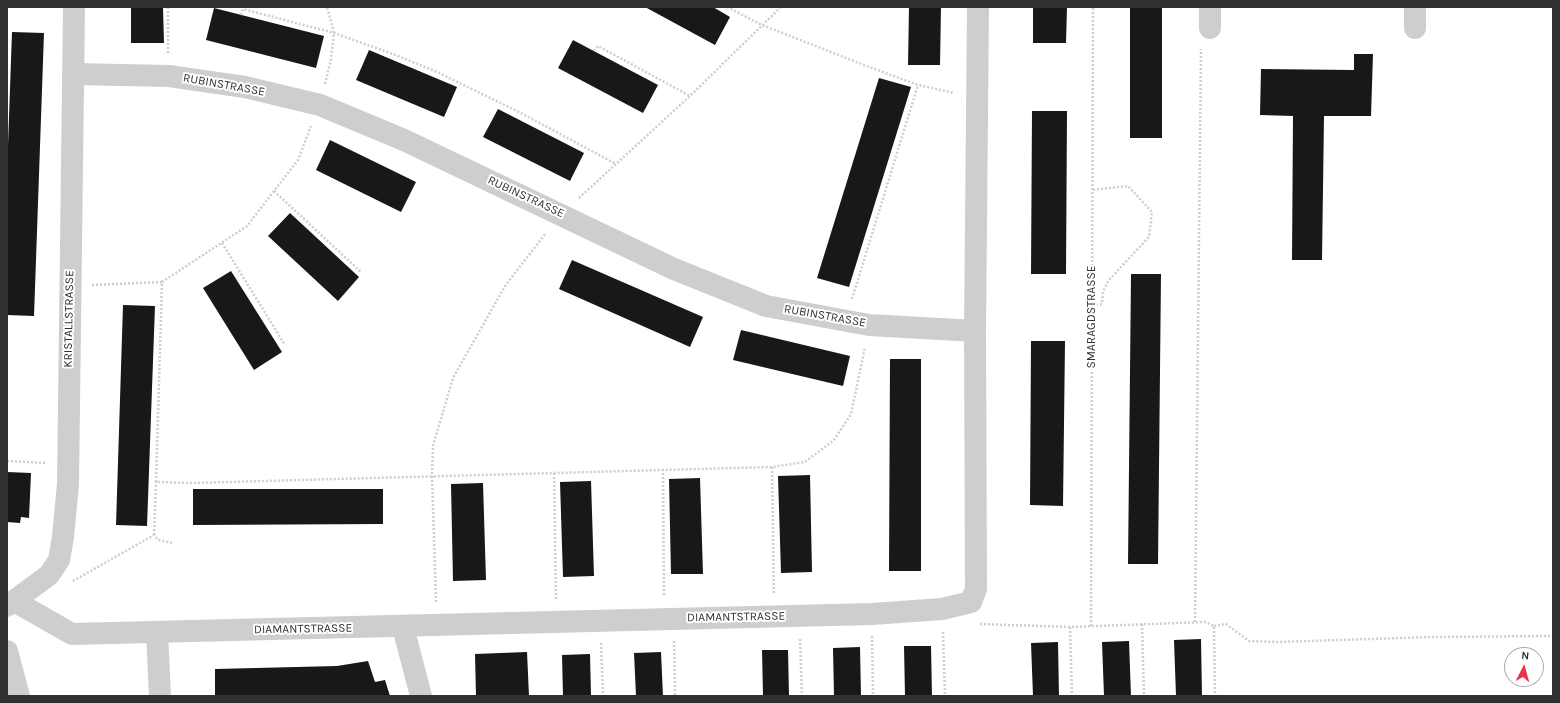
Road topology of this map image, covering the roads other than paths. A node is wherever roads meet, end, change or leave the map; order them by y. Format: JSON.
{"nodes":[{"id":1,"x":74,"y":7,"type":"edge"},
{"id":2,"x":978,"y":7,"type":"edge"},
{"id":3,"x":1415,"y":7,"type":"edge"},
{"id":4,"x":1415,"y":28,"type":"dead end"},
{"id":5,"x":74,"y":74,"type":"junction"},
{"id":6,"x":974,"y":331,"type":"junction"},
{"id":7,"x":11,"y":603,"type":"edge"},
{"id":8,"x":403,"y":627,"type":"junction"},
{"id":9,"x":157,"y":632,"type":"junction"},
{"id":10,"x":7,"y":651,"type":"edge"},
{"id":11,"x":20,"y":696,"type":"edge"},
{"id":12,"x":160,"y":696,"type":"edge"},
{"id":13,"x":421,"y":696,"type":"edge"}],
"edges":[{"from":1,"to":5,"type":"street","name":"KRISTALLSTRASSE"},
{"from":2,"to":6,"type":"street"},
{"from":3,"to":4,"type":"street"},
{"from":5,"to":6,"type":"street","name":"RUBINSTRASSE"},
{"from":5,"to":7,"type":"street","name":"KRISTALLSTRASSE"},
{"from":6,"to":8,"type":"street","name":"DIAMANTSTRASSE"},
{"from":7,"to":9,"type":"street","name":"DIAMANTSTRASSE"},
{"from":8,"to":9,"type":"street","name":"DIAMANTSTRASSE"},
{"from":8,"to":13,"type":"street"},
{"from":9,"to":12,"type":"street"},
{"from":10,"to":11,"type":"street"}]}
